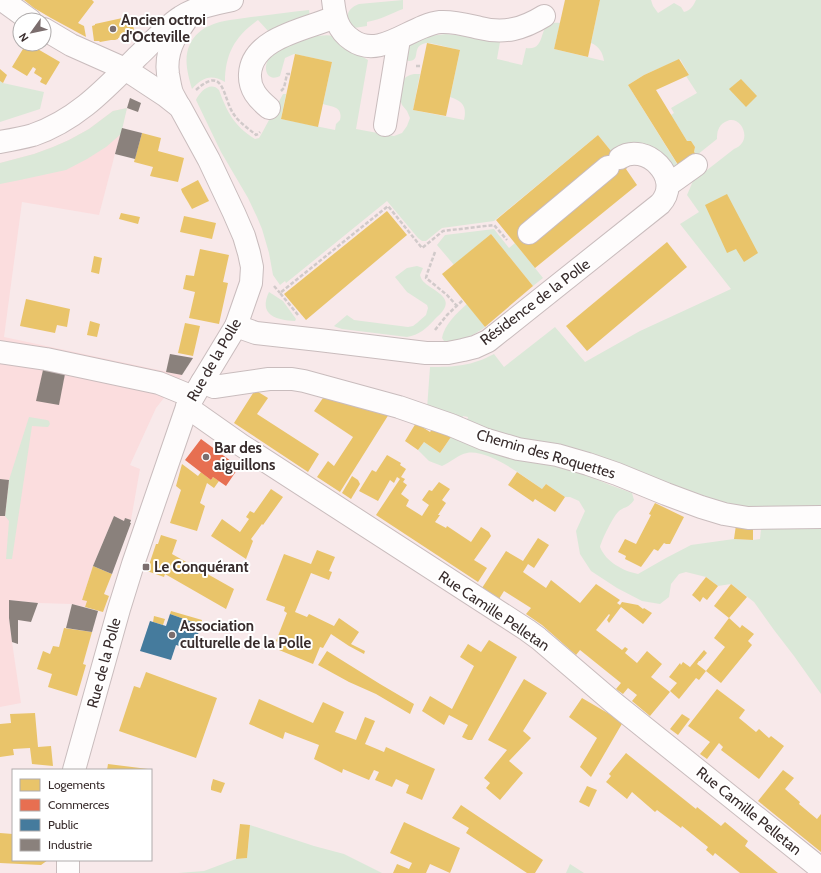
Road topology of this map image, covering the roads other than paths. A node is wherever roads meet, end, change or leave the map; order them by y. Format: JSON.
{"nodes":[{"id":1,"x":2,"y":0,"type":"edge"},
{"id":2,"x":232,"y":0,"type":"edge"},
{"id":3,"x":334,"y":9,"type":"edge"},
{"id":4,"x":192,"y":10,"type":"junction"},
{"id":5,"x":19,"y":12,"type":"edge"},
{"id":6,"x":544,"y":16,"type":"dead end"},
{"id":7,"x":52,"y":34,"type":"edge"},
{"id":8,"x":399,"y":38,"type":"junction"},
{"id":9,"x":125,"y":69,"type":"junction"},
{"id":10,"x":187,"y":100,"type":"junction"},
{"id":11,"x":269,"y":108,"type":"dead end"},
{"id":12,"x":385,"y":125,"type":"dead end"},
{"id":13,"x":0,"y":142,"type":"edge"},
{"id":14,"x":696,"y":165,"type":"dead end"},
{"id":15,"x":668,"y":185,"type":"junction"},
{"id":16,"x":529,"y":233,"type":"road end"},
{"id":17,"x":236,"y":326,"type":"junction"},
{"id":18,"x":0,"y":352,"type":"edge"},
{"id":19,"x":194,"y":395,"type":"junction"},
{"id":20,"x":821,"y":517,"type":"edge"},
{"id":21,"x":74,"y":769,"type":"edge"},
{"id":22,"x":68,"y":861,"type":"edge"},
{"id":23,"x":821,"y":869,"type":"edge"},
{"id":24,"x":68,"y":873,"type":"edge"}],
"edges":[{"from":1,"to":5,"type":"street"},
{"from":2,"to":4,"type":"street"},
{"from":3,"to":8,"type":"street"},
{"from":3,"to":11,"type":"street"},
{"from":4,"to":9,"type":"street"},
{"from":4,"to":10,"type":"street"},
{"from":6,"to":8,"type":"street"},
{"from":7,"to":9,"type":"street","name":"Rue de la Polle"},
{"from":8,"to":12,"type":"street"},
{"from":9,"to":10,"type":"street","name":"Rue de la Polle"},
{"from":9,"to":13,"type":"street"},
{"from":10,"to":17,"type":"street","name":"Rue de la Polle"},
{"from":14,"to":15,"type":"street"},
{"from":15,"to":16,"type":"street"},
{"from":15,"to":17,"type":"street","name":"Résidence de la Polle"},
{"from":17,"to":19,"type":"street","name":"Rue de la Polle"},
{"from":18,"to":19,"type":"street"},
{"from":19,"to":20,"type":"street","name":"Chemin des Roquettes"},
{"from":19,"to":21,"type":"street","name":"Rue de la Polle"},
{"from":19,"to":23,"type":"street","name":"Rue Camille Pelletan"},
{"from":22,"to":24,"type":"street"}]}
